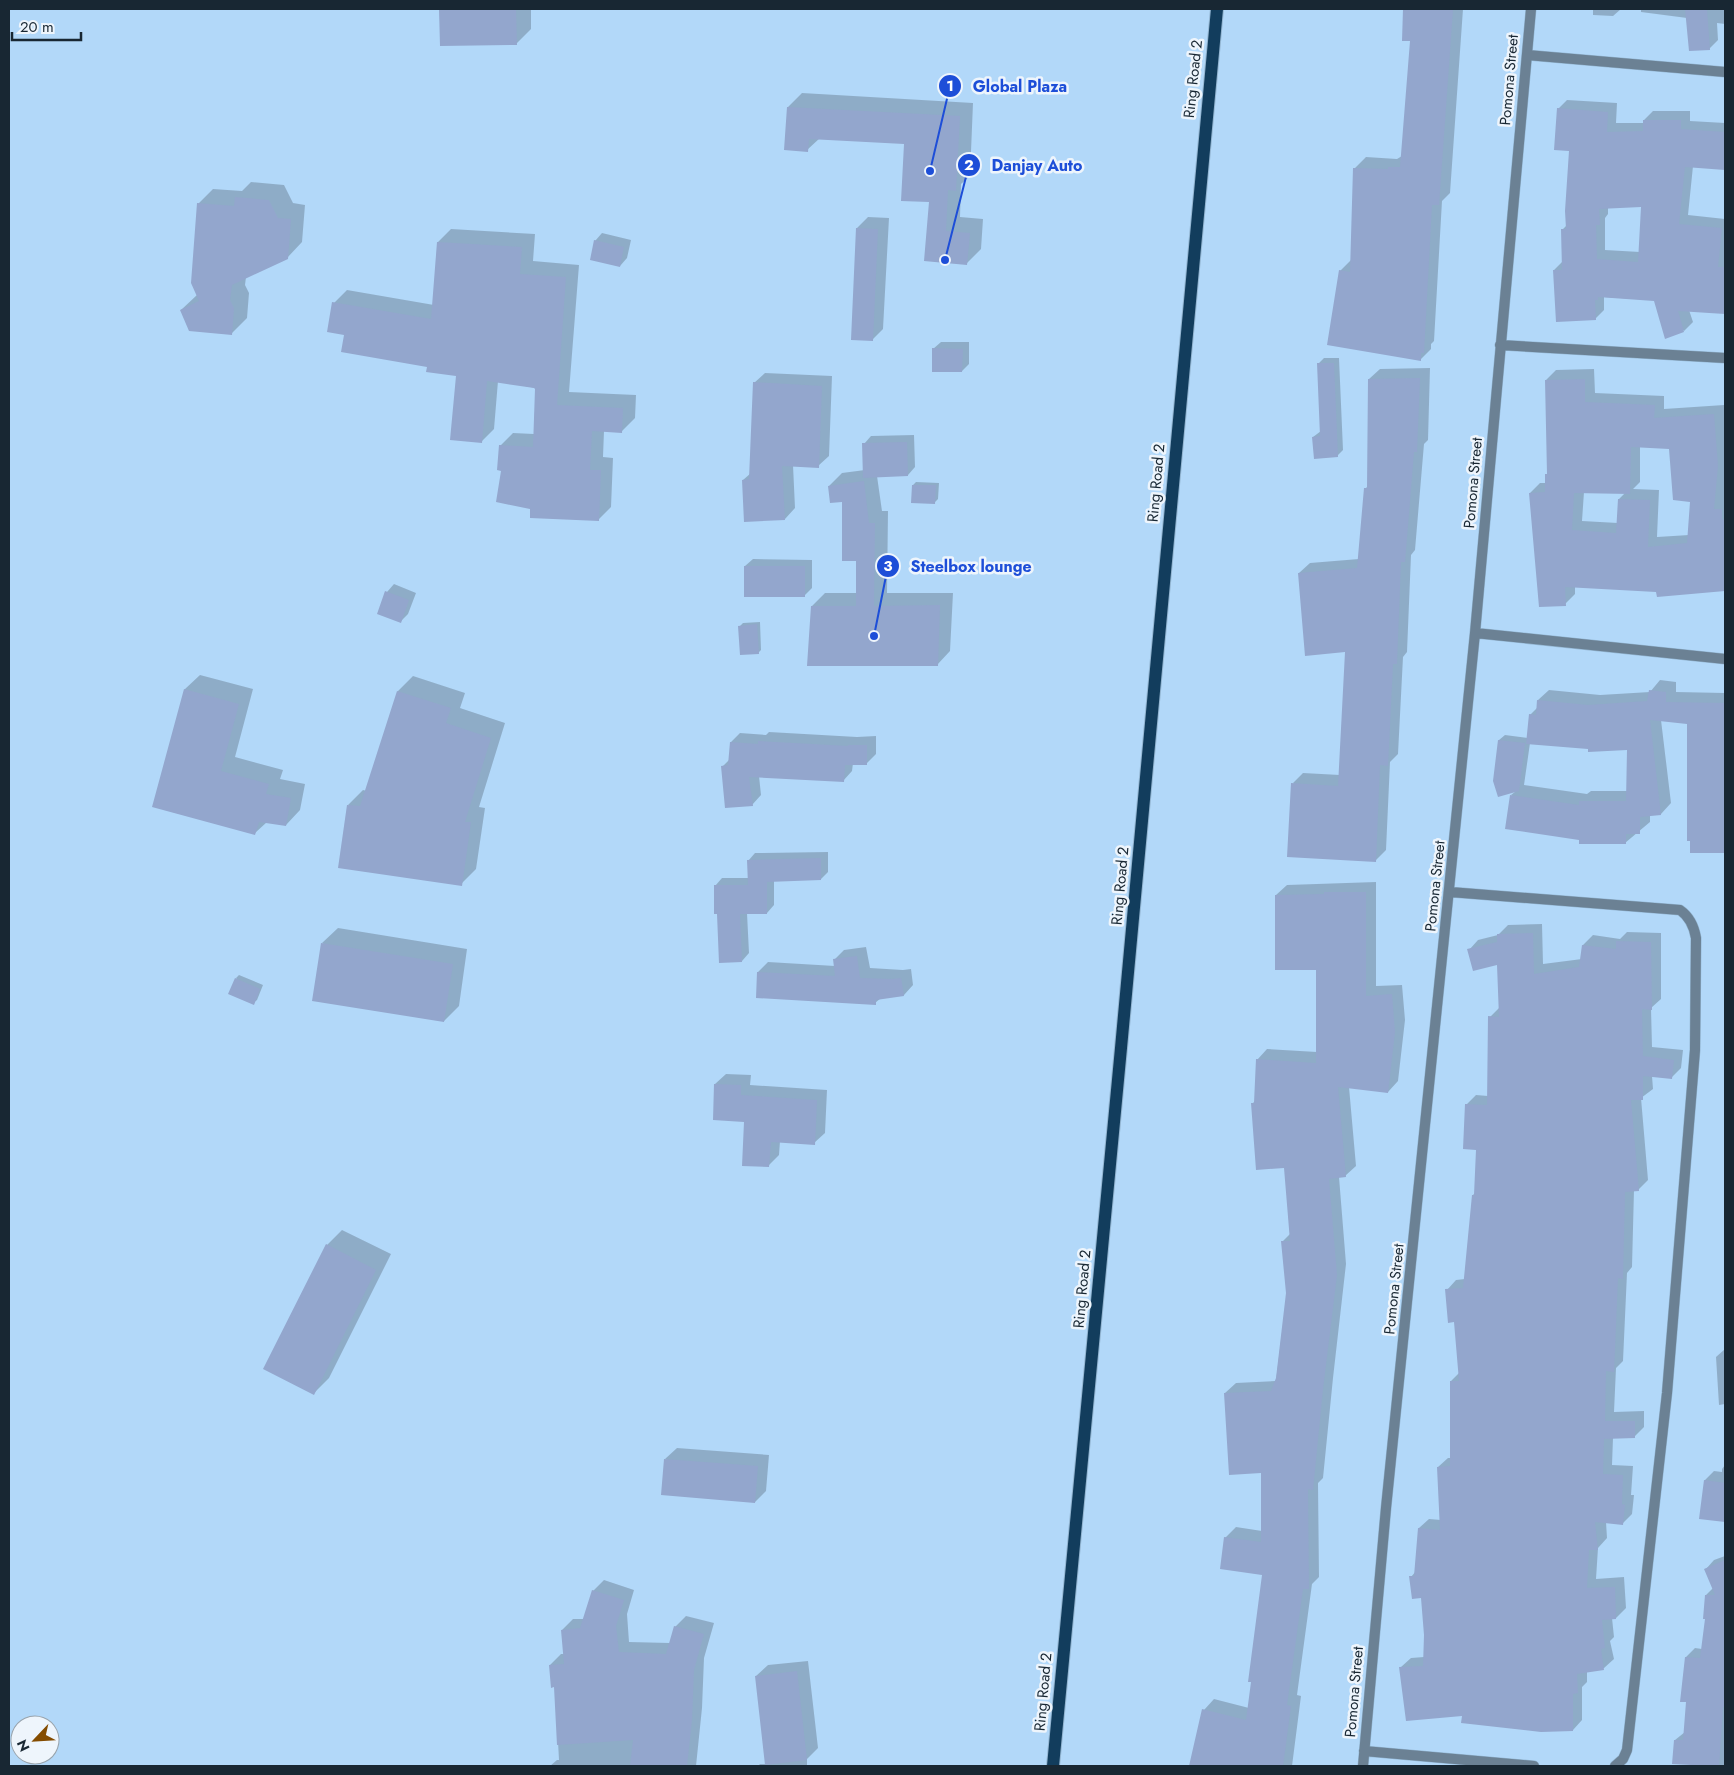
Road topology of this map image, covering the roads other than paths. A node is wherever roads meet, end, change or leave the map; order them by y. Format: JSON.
{"nodes":[{"id":1,"x":1217,"y":9,"type":"edge"},
{"id":2,"x":1531,"y":9,"type":"edge"},
{"id":3,"x":1527,"y":55,"type":"junction"},
{"id":4,"x":1725,"y":72,"type":"edge"},
{"id":5,"x":1500,"y":345,"type":"junction"},
{"id":6,"x":1725,"y":358,"type":"edge"},
{"id":7,"x":1475,"y":633,"type":"junction"},
{"id":8,"x":1725,"y":659,"type":"edge"},
{"id":9,"x":1450,"y":892,"type":"junction"},
{"id":10,"x":1364,"y":1751,"type":"junction"},
{"id":11,"x":1053,"y":1766,"type":"edge"},
{"id":12,"x":1363,"y":1766,"type":"edge"},
{"id":13,"x":1534,"y":1766,"type":"edge"},
{"id":14,"x":1616,"y":1766,"type":"edge"}],
"edges":[{"from":1,"to":11,"type":"main road","name":"Ring Road 2"},
{"from":2,"to":3,"type":"street","name":"Pomona Street"},
{"from":3,"to":4,"type":"street"},
{"from":3,"to":5,"type":"street","name":"Pomona Street"},
{"from":5,"to":6,"type":"street"},
{"from":5,"to":7,"type":"street","name":"Pomona Street"},
{"from":7,"to":8,"type":"street"},
{"from":7,"to":9,"type":"street","name":"Pomona Street"},
{"from":9,"to":10,"type":"street","name":"Pomona Street"},
{"from":9,"to":14,"type":"street"},
{"from":10,"to":12,"type":"street","name":"Pomona Street"},
{"from":10,"to":13,"type":"street"}]}
